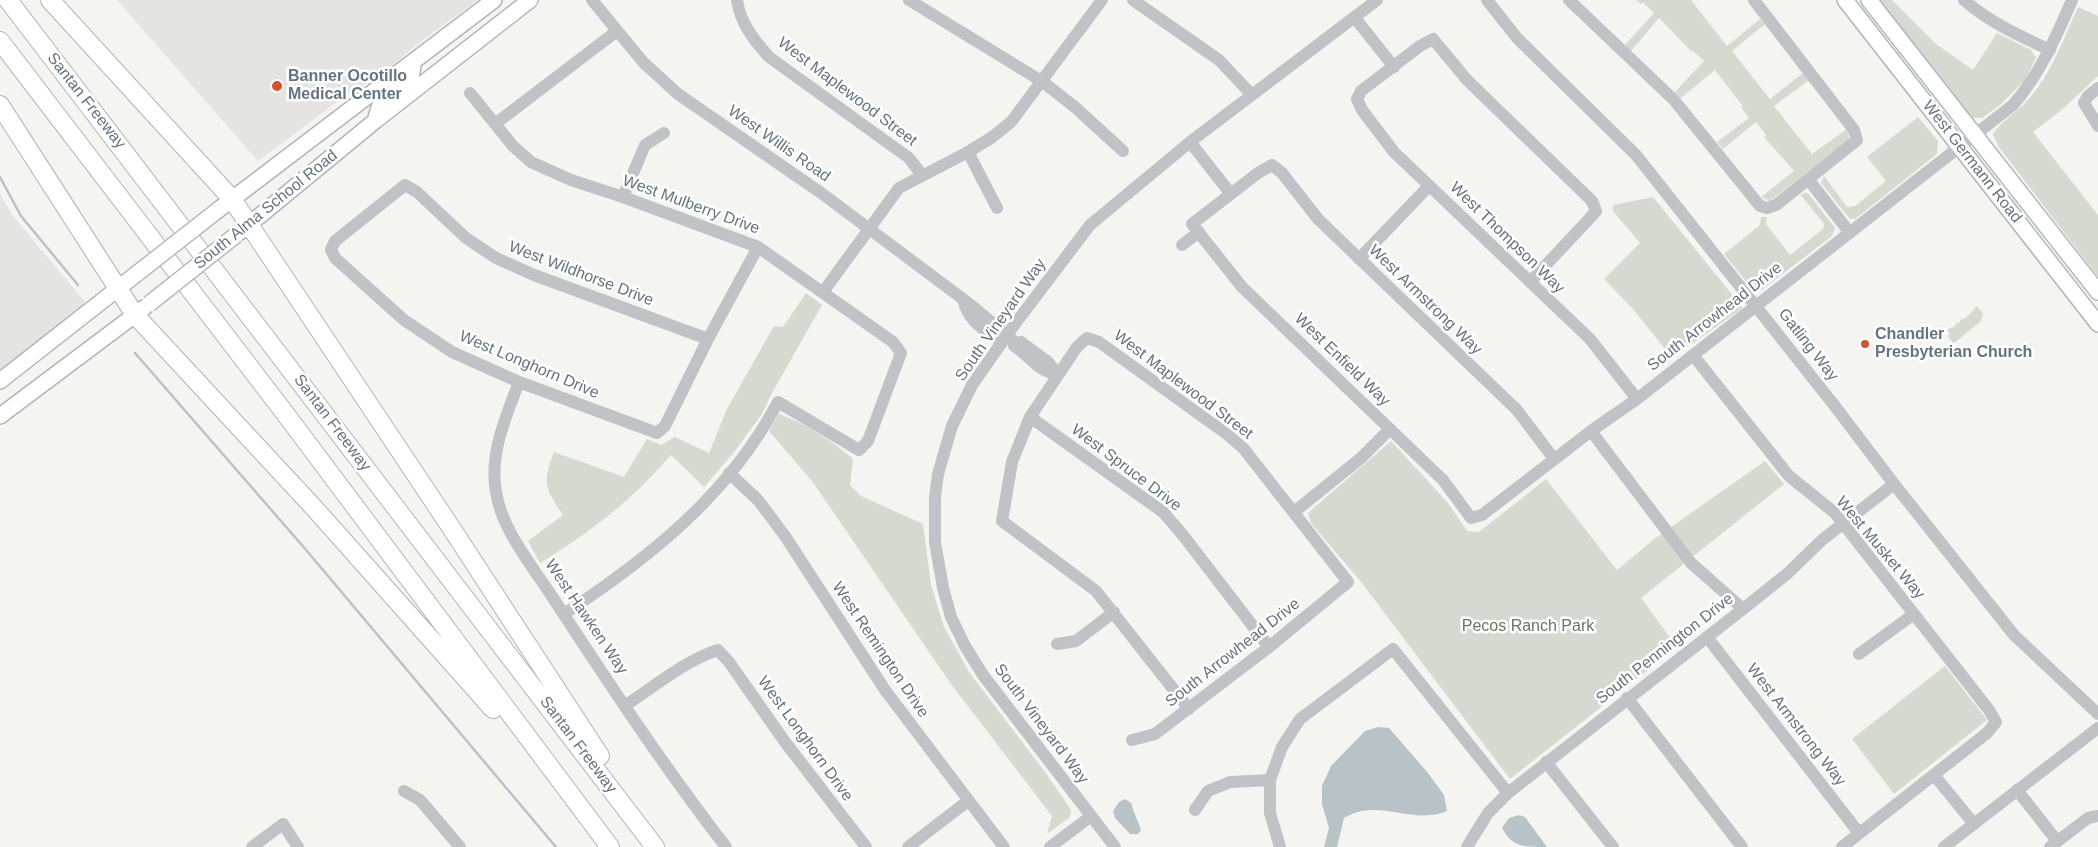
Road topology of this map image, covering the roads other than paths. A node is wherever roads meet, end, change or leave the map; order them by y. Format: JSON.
{"nodes":[{"id":1,"x":8,"y":0,"type":"edge"},
{"id":2,"x":50,"y":0,"type":"edge"},
{"id":3,"x":494,"y":0,"type":"edge"},
{"id":4,"x":530,"y":0,"type":"edge"},
{"id":5,"x":592,"y":0,"type":"edge"},
{"id":6,"x":909,"y":0,"type":"edge"},
{"id":7,"x":1102,"y":0,"type":"edge"},
{"id":8,"x":1133,"y":0,"type":"edge"},
{"id":9,"x":1376,"y":0,"type":"edge"},
{"id":10,"x":1487,"y":0,"type":"edge"},
{"id":11,"x":1569,"y":0,"type":"edge"},
{"id":12,"x":1754,"y":0,"type":"edge"},
{"id":13,"x":1845,"y":0,"type":"edge"},
{"id":14,"x":1869,"y":0,"type":"edge"},
{"id":15,"x":1964,"y":0,"type":"edge"},
{"id":16,"x":2072,"y":0,"type":"edge"},
{"id":17,"x":737,"y":4,"type":"edge"},
{"id":18,"x":1355,"y":18,"type":"junction"},
{"id":19,"x":617,"y":31,"type":"junction"},
{"id":20,"x":0,"y":41,"type":"edge"},
{"id":21,"x":2050,"y":50,"type":"junction"},
{"id":22,"x":413,"y":62,"type":"junction"},
{"id":23,"x":1394,"y":67,"type":"junction"},
{"id":24,"x":1042,"y":82,"type":"junction"},
{"id":25,"x":2098,"y":88,"type":"edge"},
{"id":26,"x":470,"y":93,"type":"dead end"},
{"id":27,"x":1252,"y":95,"type":"junction"},
{"id":28,"x":0,"y":105,"type":"edge"},
{"id":29,"x":375,"y":121,"type":"junction"},
{"id":30,"x":495,"y":124,"type":"junction"},
{"id":31,"x":2098,"y":126,"type":"edge"},
{"id":32,"x":664,"y":133,"type":"dead end"},
{"id":33,"x":1975,"y":136,"type":"junction"},
{"id":34,"x":1190,"y":142,"type":"junction"},
{"id":35,"x":1960,"y":147,"type":"junction"},
{"id":36,"x":968,"y":152,"type":"junction"},
{"id":37,"x":1123,"y":152,"type":"dead end"},
{"id":38,"x":922,"y":175,"type":"junction"},
{"id":39,"x":1808,"y":179,"type":"junction"},
{"id":40,"x":1429,"y":186,"type":"junction"},
{"id":41,"x":1231,"y":194,"type":"junction"},
{"id":42,"x":284,"y":196,"type":"junction"},
{"id":43,"x":624,"y":197,"type":"junction"},
{"id":44,"x":225,"y":204,"type":"junction"},
{"id":45,"x":997,"y":208,"type":"dead end"},
{"id":46,"x":1195,"y":228,"type":"junction"},
{"id":47,"x":868,"y":229,"type":"junction"},
{"id":48,"x":242,"y":230,"type":"junction"},
{"id":49,"x":1850,"y":233,"type":"junction"},
{"id":50,"x":1182,"y":245,"type":"dead end"},
{"id":51,"x":758,"y":247,"type":"junction"},
{"id":52,"x":331,"y":250,"type":"joint"},
{"id":53,"x":1359,"y":259,"type":"junction"},
{"id":54,"x":1530,"y":282,"type":"junction"},
{"id":55,"x":117,"y":288,"type":"junction"},
{"id":56,"x":823,"y":292,"type":"junction"},
{"id":57,"x":2098,"y":292,"type":"edge"},
{"id":58,"x":1756,"y":306,"type":"junction"},
{"id":59,"x":135,"y":315,"type":"junction"},
{"id":60,"x":2098,"y":324,"type":"edge"},
{"id":61,"x":708,"y":339,"type":"junction"},
{"id":62,"x":1008,"y":339,"type":"junction"},
{"id":63,"x":1693,"y":356,"type":"junction"},
{"id":64,"x":342,"y":365,"type":"junction"},
{"id":65,"x":1058,"y":375,"type":"junction"},
{"id":66,"x":0,"y":381,"type":"edge"},
{"id":67,"x":519,"y":382,"type":"junction"},
{"id":68,"x":1637,"y":399,"type":"junction"},
{"id":69,"x":0,"y":416,"type":"edge"},
{"id":70,"x":1030,"y":417,"type":"junction"},
{"id":71,"x":1390,"y":429,"type":"junction"},
{"id":72,"x":1590,"y":431,"type":"junction"},
{"id":73,"x":1554,"y":459,"type":"junction"},
{"id":74,"x":730,"y":473,"type":"junction"},
{"id":75,"x":1894,"y":484,"type":"junction"},
{"id":76,"x":1294,"y":512,"type":"junction"},
{"id":77,"x":1471,"y":518,"type":"joint"},
{"id":78,"x":1844,"y":524,"type":"junction"},
{"id":79,"x":1348,"y":582,"type":"joint"},
{"id":80,"x":1743,"y":609,"type":"junction"},
{"id":81,"x":1114,"y":612,"type":"junction"},
{"id":82,"x":564,"y":614,"type":"junction"},
{"id":83,"x":1914,"y":614,"type":"junction"},
{"id":84,"x":1707,"y":637,"type":"junction"},
{"id":85,"x":1057,"y":644,"type":"dead end"},
{"id":86,"x":1269,"y":647,"type":"junction"},
{"id":87,"x":1859,"y":654,"type":"dead end"},
{"id":88,"x":1627,"y":698,"type":"junction"},
{"id":89,"x":626,"y":705,"type":"junction"},
{"id":90,"x":1189,"y":709,"type":"junction"},
{"id":91,"x":2098,"y":714,"type":"edge"},
{"id":92,"x":2098,"y":728,"type":"edge"},
{"id":93,"x":1132,"y":740,"type":"dead end"},
{"id":94,"x":1546,"y":762,"type":"junction"},
{"id":95,"x":1934,"y":775,"type":"junction"},
{"id":96,"x":1270,"y":780,"type":"junction"},
{"id":97,"x":2018,"y":790,"type":"junction"},
{"id":98,"x":404,"y":791,"type":"dead end"},
{"id":99,"x":1508,"y":792,"type":"junction"},
{"id":100,"x":968,"y":801,"type":"junction"},
{"id":101,"x":1195,"y":810,"type":"dead end"},
{"id":102,"x":2098,"y":815,"type":"edge"},
{"id":103,"x":1090,"y":816,"type":"junction"},
{"id":104,"x":1974,"y":824,"type":"junction"},
{"id":105,"x":594,"y":827,"type":"junction"},
{"id":106,"x":1859,"y":833,"type":"junction"},
{"id":107,"x":2053,"y":844,"type":"edge"},
{"id":108,"x":252,"y":847,"type":"edge"},
{"id":109,"x":298,"y":847,"type":"edge"},
{"id":110,"x":460,"y":847,"type":"edge"},
{"id":111,"x":610,"y":847,"type":"edge"},
{"id":112,"x":655,"y":847,"type":"edge"},
{"id":113,"x":660,"y":847,"type":"edge"},
{"id":114,"x":726,"y":847,"type":"edge"},
{"id":115,"x":866,"y":847,"type":"edge"},
{"id":116,"x":908,"y":847,"type":"edge"},
{"id":117,"x":1004,"y":847,"type":"edge"},
{"id":118,"x":1050,"y":847,"type":"edge"},
{"id":119,"x":1115,"y":847,"type":"edge"},
{"id":120,"x":1280,"y":847,"type":"edge"},
{"id":121,"x":1467,"y":847,"type":"edge"},
{"id":122,"x":1613,"y":847,"type":"edge"},
{"id":123,"x":1742,"y":847,"type":"edge"},
{"id":124,"x":1842,"y":847,"type":"edge"},
{"id":125,"x":1944,"y":847,"type":"edge"}],
"edges":[{"from":1,"to":112,"type":"highway","name":"Santan Freeway"},
{"from":2,"to":44,"type":"highway"},
{"from":3,"to":22,"type":"main road","name":"South Alma School Road"},
{"from":4,"to":29,"type":"main road","name":"South Alma School Road"},
{"from":5,"to":19,"type":"street","name":"West Willis Road"},
{"from":6,"to":24,"type":"street"},
{"from":7,"to":24,"type":"street"},
{"from":8,"to":27,"type":"street"},
{"from":9,"to":18,"type":"street","name":"South Vineyard Way"},
{"from":10,"to":58,"type":"street","name":"Gatling Way"},
{"from":11,"to":39,"type":"street"},
{"from":12,"to":39,"type":"street"},
{"from":13,"to":35,"type":"main road","name":"West Germann Road"},
{"from":14,"to":33,"type":"main road","name":"West Germann Road"},
{"from":15,"to":21,"type":"street"},
{"from":16,"to":21,"type":"street","name":"South Arrowhead Drive"},
{"from":17,"to":38,"type":"street","name":"West Maplewood Street"},
{"from":18,"to":23,"type":"street"},
{"from":18,"to":27,"type":"street","name":"South Vineyard Way"},
{"from":19,"to":30,"type":"street"},
{"from":19,"to":47,"type":"street","name":"West Willis Road"},
{"from":20,"to":105,"type":"highway","name":"Santan Freeway"},
{"from":21,"to":33,"type":"street","name":"South Arrowhead Drive"},
{"from":22,"to":29,"type":"main road"},
{"from":22,"to":44,"type":"main road","name":"South Alma School Road"},
{"from":23,"to":40,"type":"street","name":"West Thompson Way"},
{"from":23,"to":54,"type":"street"},
{"from":24,"to":36,"type":"street"},
{"from":24,"to":37,"type":"street"},
{"from":25,"to":31,"type":"street"},
{"from":26,"to":30,"type":"street","name":"West Mulberry Drive"},
{"from":27,"to":34,"type":"street","name":"South Vineyard Way"},
{"from":28,"to":55,"type":"highway"},
{"from":29,"to":42,"type":"main road","name":"South Alma School Road"},
{"from":30,"to":43,"type":"street","name":"West Mulberry Drive"},
{"from":32,"to":43,"type":"street"},
{"from":33,"to":35,"type":"street","name":"South Arrowhead Drive"},
{"from":33,"to":57,"type":"main road","name":"West Germann Road"},
{"from":34,"to":41,"type":"street"},
{"from":34,"to":62,"type":"street","name":"South Vineyard Way"},
{"from":35,"to":49,"type":"street","name":"South Arrowhead Drive"},
{"from":35,"to":60,"type":"main road","name":"West Germann Road"},
{"from":36,"to":38,"type":"street"},
{"from":36,"to":45,"type":"street"},
{"from":38,"to":47,"type":"street"},
{"from":39,"to":49,"type":"street"},
{"from":40,"to":53,"type":"street"},
{"from":40,"to":54,"type":"street","name":"West Thompson Way"},
{"from":41,"to":46,"type":"street"},
{"from":41,"to":53,"type":"street","name":"West Armstrong Way"},
{"from":42,"to":48,"type":"main road","name":"South Alma School Road"},
{"from":42,"to":64,"type":"main road"},
{"from":43,"to":51,"type":"street","name":"West Mulberry Drive"},
{"from":44,"to":48,"type":"highway"},
{"from":44,"to":55,"type":"main road","name":"South Alma School Road","bridge":true},
{"from":46,"to":50,"type":"street"},
{"from":46,"to":71,"type":"street","name":"West Enfield Way"},
{"from":47,"to":56,"type":"street"},
{"from":47,"to":62,"type":"street","name":"West Willis Road"},
{"from":48,"to":59,"type":"main road","name":"South Alma School Road","bridge":true},
{"from":48,"to":64,"type":"highway"},
{"from":49,"to":58,"type":"street","name":"South Arrowhead Drive"},
{"from":51,"to":56,"type":"street","name":"West Mulberry Drive"},
{"from":51,"to":61,"type":"street"},
{"from":52,"to":61,"type":"street","name":"West Wildhorse Drive"},
{"from":52,"to":67,"type":"street","name":"West Longhorn Drive"},
{"from":53,"to":73,"type":"street","name":"West Armstrong Way"},
{"from":54,"to":68,"type":"street","name":"West Thompson Way"},
{"from":55,"to":59,"type":"highway"},
{"from":55,"to":66,"type":"main road","name":"South Alma School Road"},
{"from":56,"to":74,"type":"street","name":"West Mulberry Drive"},
{"from":58,"to":63,"type":"street","name":"South Arrowhead Drive"},
{"from":58,"to":75,"type":"street","name":"Gatling Way"},
{"from":59,"to":69,"type":"main road","name":"South Alma School Road"},
{"from":59,"to":105,"type":"highway"},
{"from":61,"to":67,"type":"street","name":"West Longhorn Drive"},
{"from":62,"to":65,"type":"street","name":"West Willis Road"},
{"from":62,"to":103,"type":"street","name":"South Vineyard Way"},
{"from":63,"to":68,"type":"street","name":"South Arrowhead Drive"},
{"from":63,"to":78,"type":"street","name":"West Musket Way"},
{"from":64,"to":113,"type":"highway"},
{"from":65,"to":70,"type":"street"},
{"from":65,"to":76,"type":"street","name":"West Maplewood Street"},
{"from":67,"to":82,"type":"street","name":"West Hawken Way"},
{"from":68,"to":72,"type":"street","name":"South Arrowhead Drive"},
{"from":70,"to":81,"type":"street"},
{"from":70,"to":86,"type":"street","name":"West Spruce Drive"},
{"from":71,"to":76,"type":"street"},
{"from":71,"to":77,"type":"street","name":"West Enfield Way"},
{"from":72,"to":73,"type":"street","name":"South Arrowhead Drive"},
{"from":72,"to":80,"type":"street"},
{"from":73,"to":77,"type":"street","name":"South Arrowhead Drive"},
{"from":74,"to":82,"type":"street"},
{"from":74,"to":100,"type":"street","name":"West Remington Drive"},
{"from":75,"to":78,"type":"street","name":"South Pennington Drive"},
{"from":75,"to":91,"type":"street","name":"Gatling Way"},
{"from":76,"to":79,"type":"street","name":"West Maplewood Street"},
{"from":78,"to":80,"type":"street","name":"South Pennington Drive"},
{"from":78,"to":83,"type":"street","name":"West Musket Way"},
{"from":79,"to":86,"type":"street","name":"South Arrowhead Drive"},
{"from":80,"to":84,"type":"street","name":"South Pennington Drive"},
{"from":81,"to":85,"type":"street"},
{"from":81,"to":90,"type":"street"},
{"from":82,"to":89,"type":"street","name":"West Hawken Way"},
{"from":83,"to":87,"type":"street"},
{"from":83,"to":95,"type":"street","name":"West Musket Way"},
{"from":84,"to":88,"type":"street","name":"South Pennington Drive"},
{"from":84,"to":106,"type":"street","name":"West Armstrong Way"},
{"from":86,"to":90,"type":"street","name":"South Arrowhead Drive"},
{"from":88,"to":94,"type":"street","name":"South Pennington Drive"},
{"from":88,"to":123,"type":"street"},
{"from":89,"to":114,"type":"street","name":"West Hawken Way"},
{"from":89,"to":115,"type":"street","name":"West Longhorn Drive"},
{"from":90,"to":93,"type":"street","name":"South Arrowhead Drive"},
{"from":92,"to":97,"type":"street"},
{"from":94,"to":99,"type":"street","name":"South Pennington Drive"},
{"from":94,"to":122,"type":"street"},
{"from":95,"to":104,"type":"street"},
{"from":95,"to":106,"type":"street"},
{"from":96,"to":99,"type":"street"},
{"from":96,"to":101,"type":"street"},
{"from":96,"to":120,"type":"street"},
{"from":97,"to":104,"type":"street"},
{"from":97,"to":107,"type":"street"},
{"from":98,"to":110,"type":"street"},
{"from":99,"to":121,"type":"street","name":"South Pennington Drive"},
{"from":100,"to":116,"type":"street"},
{"from":100,"to":117,"type":"street","name":"West Remington Drive"},
{"from":102,"to":107,"type":"street"},
{"from":103,"to":118,"type":"street"},
{"from":103,"to":119,"type":"street"},
{"from":104,"to":125,"type":"street"},
{"from":105,"to":111,"type":"highway","name":"Santan Freeway"},
{"from":106,"to":124,"type":"street"},
{"from":108,"to":109,"type":"street"}]}
